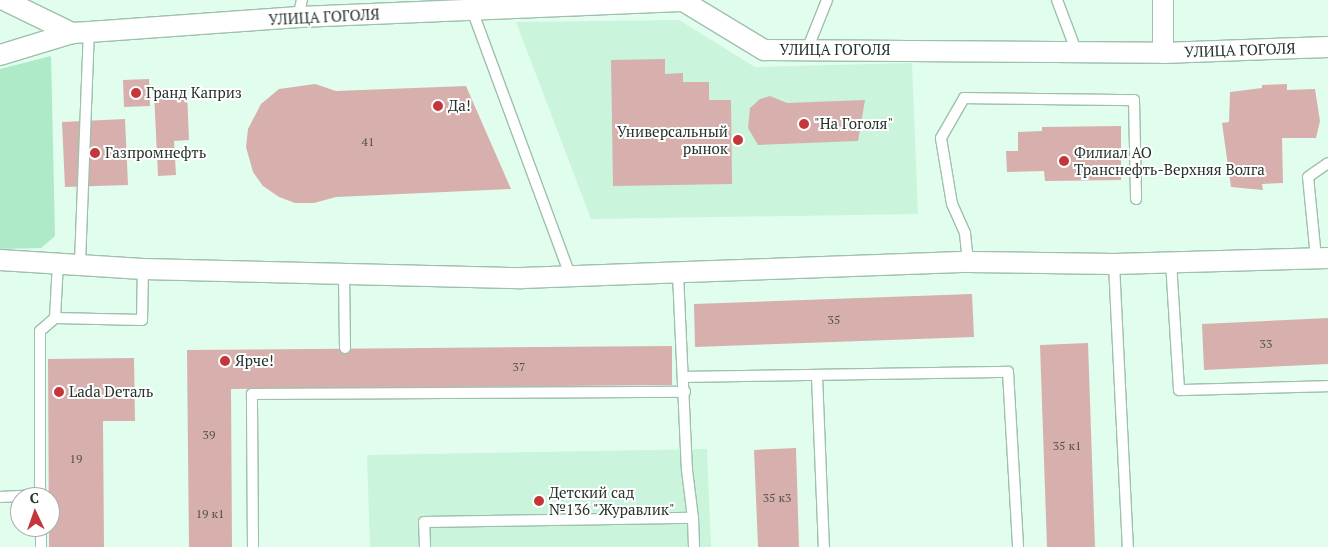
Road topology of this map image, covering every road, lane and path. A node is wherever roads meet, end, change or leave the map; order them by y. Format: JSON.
{"nodes":[{"id":1,"x":4,"y":0,"type":"edge"},
{"id":2,"x":683,"y":0,"type":"edge"},
{"id":3,"x":828,"y":0,"type":"edge"},
{"id":4,"x":1057,"y":0,"type":"edge"},
{"id":5,"x":1163,"y":0,"type":"edge"},
{"id":6,"x":300,"y":9,"type":"edge"},
{"id":7,"x":472,"y":10,"type":"junction"},
{"id":8,"x":80,"y":33,"type":"junction"},
{"id":9,"x":1328,"y":47,"type":"edge"},
{"id":10,"x":807,"y":50,"type":"junction"},
{"id":11,"x":1077,"y":52,"type":"junction"},
{"id":12,"x":1163,"y":53,"type":"junction"},
{"id":13,"x":0,"y":55,"type":"edge"},
{"id":14,"x":1328,"y":163,"type":"edge"},
{"id":15,"x":1136,"y":199,"type":"dead end"},
{"id":16,"x":1322,"y":258,"type":"edge"},
{"id":17,"x":0,"y":260,"type":"edge"},
{"id":18,"x":58,"y":262,"type":"junction"},
{"id":19,"x":968,"y":262,"type":"junction"},
{"id":20,"x":1170,"y":262,"type":"junction"},
{"id":21,"x":80,"y":263,"type":"junction"},
{"id":22,"x":1114,"y":264,"type":"junction"},
{"id":23,"x":143,"y":269,"type":"junction"},
{"id":24,"x":678,"y":274,"type":"junction"},
{"id":25,"x":344,"y":275,"type":"junction"},
{"id":26,"x":571,"y":277,"type":"junction"},
{"id":27,"x":56,"y":318,"type":"junction"},
{"id":28,"x":344,"y":348,"type":"dead end"},
{"id":29,"x":817,"y":376,"type":"junction"},
{"id":30,"x":685,"y":377,"type":"junction"},
{"id":31,"x":1328,"y":386,"type":"edge"},
{"id":32,"x":685,"y":392,"type":"junction"},
{"id":33,"x":40,"y":487,"type":"edge"},
{"id":34,"x":693,"y":518,"type":"junction"},
{"id":35,"x":253,"y":547,"type":"edge"},
{"id":36,"x":425,"y":547,"type":"edge"},
{"id":37,"x":694,"y":547,"type":"edge"},
{"id":38,"x":824,"y":547,"type":"edge"},
{"id":39,"x":1018,"y":547,"type":"edge"},
{"id":40,"x":1128,"y":547,"type":"edge"}],
"edges":[{"from":1,"to":8,"type":"street"},
{"from":2,"to":7,"type":"street","name":"УЛИЦА ГОГОЛЯ"},
{"from":2,"to":10,"type":"street","name":"УЛИЦА ГОГОЛЯ"},
{"from":3,"to":10,"type":"lane"},
{"from":4,"to":11,"type":"lane"},
{"from":5,"to":12,"type":"street"},
{"from":6,"to":7,"type":"street","name":"УЛИЦА ГОГОЛЯ"},
{"from":6,"to":8,"type":"street","name":"УЛИЦА ГОГОЛЯ"},
{"from":7,"to":26,"type":"lane"},
{"from":8,"to":13,"type":"street","name":"УЛИЦА ГОГОЛЯ"},
{"from":8,"to":21,"type":"lane"},
{"from":9,"to":12,"type":"street","name":"УЛИЦА ГОГОЛЯ"},
{"from":10,"to":11,"type":"street","name":"УЛИЦА ГОГОЛЯ"},
{"from":11,"to":12,"type":"street","name":"УЛИЦА ГОГОЛЯ"},
{"from":14,"to":16,"type":"lane"},
{"from":15,"to":19,"type":"lane"},
{"from":16,"to":20,"type":"street"},
{"from":17,"to":18,"type":"street"},
{"from":18,"to":21,"type":"street"},
{"from":18,"to":27,"type":"lane"},
{"from":19,"to":22,"type":"street"},
{"from":19,"to":24,"type":"street"},
{"from":20,"to":22,"type":"street"},
{"from":20,"to":31,"type":"lane"},
{"from":21,"to":23,"type":"street"},
{"from":22,"to":40,"type":"lane"},
{"from":23,"to":25,"type":"street"},
{"from":23,"to":27,"type":"lane"},
{"from":24,"to":26,"type":"street"},
{"from":24,"to":30,"type":"lane"},
{"from":25,"to":26,"type":"street"},
{"from":25,"to":28,"type":"lane"},
{"from":27,"to":33,"type":"lane"},
{"from":29,"to":30,"type":"lane"},
{"from":29,"to":38,"type":"lane"},
{"from":29,"to":39,"type":"lane"},
{"from":30,"to":32,"type":"lane"},
{"from":32,"to":34,"type":"lane"},
{"from":32,"to":35,"type":"lane"},
{"from":34,"to":36,"type":"lane"},
{"from":34,"to":37,"type":"lane"}]}
